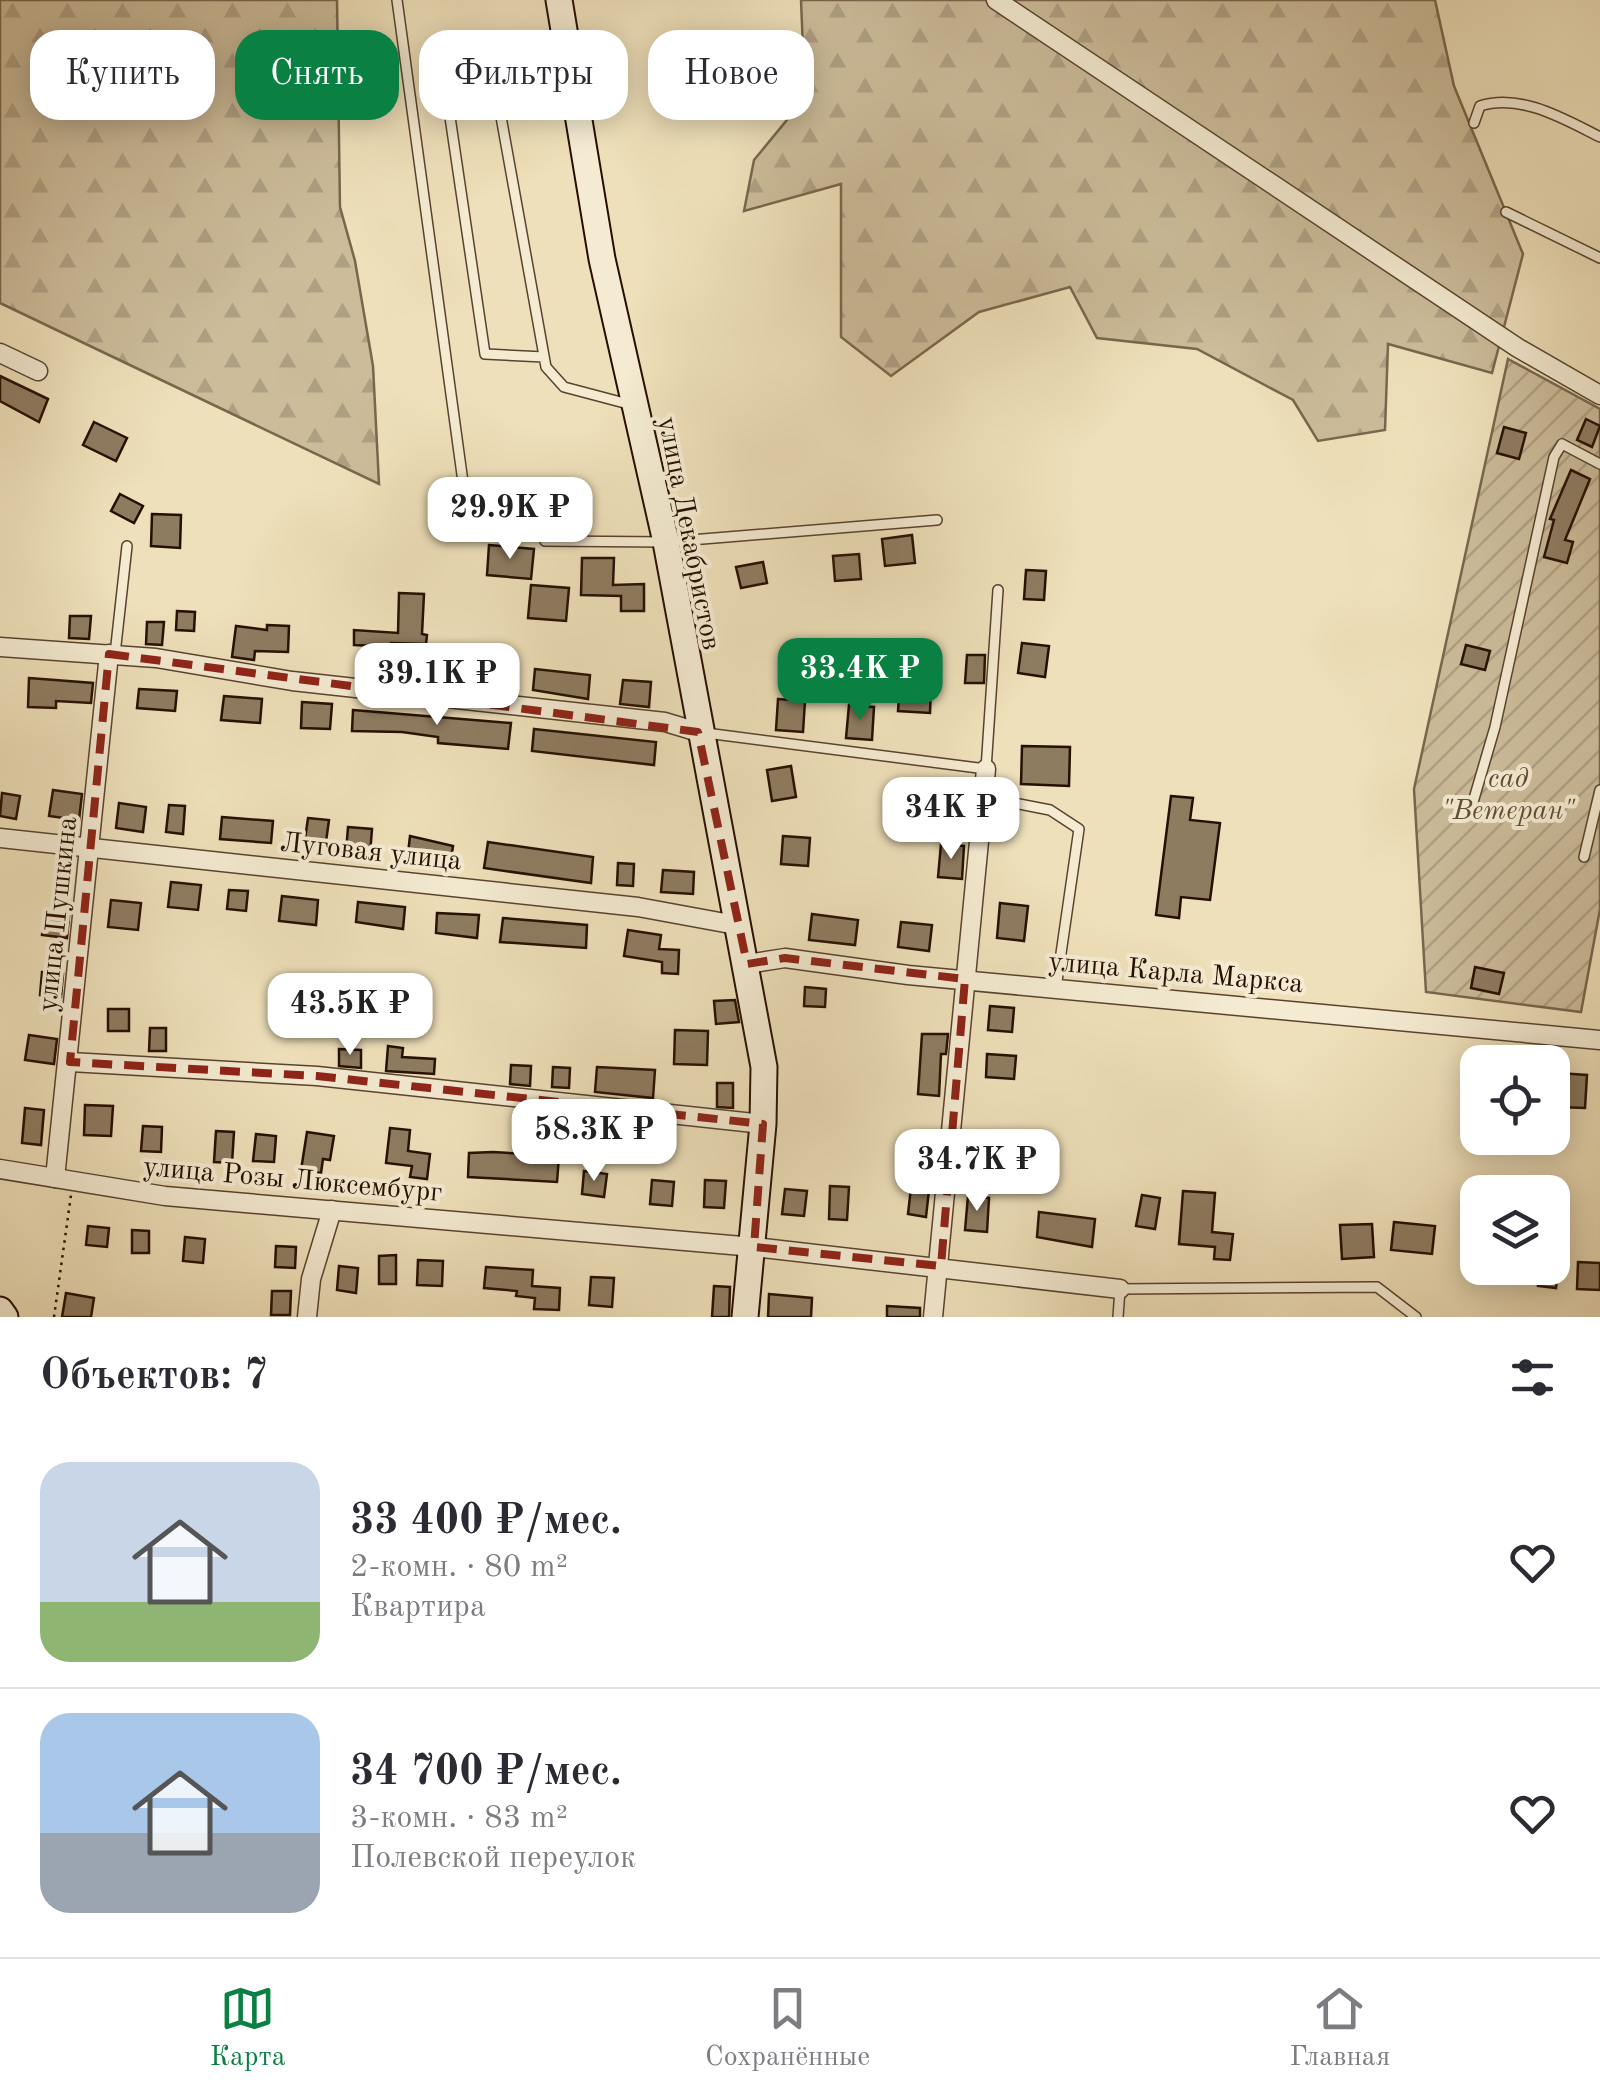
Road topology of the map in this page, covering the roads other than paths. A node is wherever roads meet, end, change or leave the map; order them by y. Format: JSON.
{"nodes":[{"id":1,"x":398,"y":0,"type":"edge"},
{"id":2,"x":559,"y":0,"type":"edge"},
{"id":3,"x":996,"y":0,"type":"edge"},
{"id":4,"x":1474,"y":123,"type":"dead end"},
{"id":5,"x":1600,"y":137,"type":"edge"},
{"id":6,"x":1506,"y":212,"type":"dead end"},
{"id":7,"x":1600,"y":258,"type":"edge"},
{"id":8,"x":0,"y":353,"type":"edge"},
{"id":9,"x":544,"y":357,"type":"junction"},
{"id":10,"x":38,"y":371,"type":"dead end"},
{"id":11,"x":1600,"y":395,"type":"edge"},
{"id":12,"x":635,"y":406,"type":"junction"},
{"id":13,"x":1600,"y":464,"type":"edge"},
{"id":14,"x":937,"y":520,"type":"dead end"},
{"id":15,"x":666,"y":542,"type":"junction"},
{"id":16,"x":126,"y":546,"type":"dead end"},
{"id":17,"x":998,"y":590,"type":"dead end"},
{"id":18,"x":0,"y":647,"type":"edge"},
{"id":19,"x":112,"y":654,"type":"junction"},
{"id":20,"x":698,"y":732,"type":"junction"},
{"id":21,"x":986,"y":769,"type":"junction"},
{"id":22,"x":1600,"y":790,"type":"edge"},
{"id":23,"x":983,"y":797,"type":"junction"},
{"id":24,"x":1472,"y":809,"type":"dead end"},
{"id":25,"x":0,"y":838,"type":"edge"},
{"id":26,"x":90,"y":846,"type":"junction"},
{"id":27,"x":1584,"y":857,"type":"dead end"},
{"id":28,"x":736,"y":925,"type":"junction"},
{"id":29,"x":746,"y":964,"type":"junction"},
{"id":30,"x":965,"y":978,"type":"junction"},
{"id":31,"x":1056,"y":988,"type":"junction"},
{"id":32,"x":1600,"y":1040,"type":"edge"},
{"id":33,"x":70,"y":1062,"type":"junction"},
{"id":34,"x":764,"y":1124,"type":"junction"},
{"id":35,"x":0,"y":1169,"type":"edge"},
{"id":36,"x":64,"y":1180,"type":"junction"},
{"id":37,"x":332,"y":1210,"type":"junction"},
{"id":38,"x":754,"y":1247,"type":"junction"},
{"id":39,"x":941,"y":1266,"type":"junction"},
{"id":40,"x":1120,"y":1289,"type":"junction"},
{"id":41,"x":0,"y":1310,"type":"edge"},
{"id":42,"x":6,"y":1317,"type":"edge"},
{"id":43,"x":308,"y":1317,"type":"edge"},
{"id":44,"x":745,"y":1317,"type":"edge"},
{"id":45,"x":933,"y":1317,"type":"edge"},
{"id":46,"x":1118,"y":1317,"type":"edge"},
{"id":47,"x":1416,"y":1317,"type":"edge"}],
"edges":[{"from":1,"to":15,"type":"lane"},
{"from":2,"to":12,"type":"street","name":"улица Декабристов"},
{"from":3,"to":11,"type":"street"},
{"from":4,"to":5,"type":"lane"},
{"from":6,"to":7,"type":"lane"},
{"from":8,"to":10,"type":"street"},
{"from":9,"to":9,"type":"lane"},
{"from":9,"to":12,"type":"lane"},
{"from":12,"to":15,"type":"street","name":"улица Декабристов"},
{"from":13,"to":24,"type":"lane"},
{"from":14,"to":15,"type":"lane"},
{"from":15,"to":20,"type":"street","name":"улица Декабристов"},
{"from":16,"to":19,"type":"lane"},
{"from":17,"to":21,"type":"lane"},
{"from":18,"to":19,"type":"street"},
{"from":19,"to":20,"type":"street"},
{"from":19,"to":26,"type":"street","name":"улица Пушкина"},
{"from":20,"to":21,"type":"lane"},
{"from":20,"to":28,"type":"street","name":"улица Декабристов"},
{"from":21,"to":23,"type":"street"},
{"from":22,"to":27,"type":"lane"},
{"from":23,"to":30,"type":"street"},
{"from":23,"to":31,"type":"lane"},
{"from":25,"to":26,"type":"street","name":"Луговая улица"},
{"from":26,"to":28,"type":"street","name":"Луговая улица"},
{"from":26,"to":33,"type":"street","name":"улица Пушкина"},
{"from":28,"to":29,"type":"street","name":"улица Декабристов"},
{"from":29,"to":30,"type":"street","name":"улица Карла Маркса"},
{"from":29,"to":34,"type":"street","name":"улица Декабристов"},
{"from":30,"to":31,"type":"street","name":"улица Карла Маркса"},
{"from":30,"to":39,"type":"street"},
{"from":31,"to":32,"type":"street","name":"улица Карла Маркса"},
{"from":33,"to":34,"type":"street"},
{"from":33,"to":36,"type":"street","name":"улица Пушкина"},
{"from":34,"to":38,"type":"street","name":"улица Декабристов"},
{"from":35,"to":36,"type":"street","name":"улица Розы Люксембург"},
{"from":36,"to":37,"type":"street","name":"улица Розы Люксембург"},
{"from":37,"to":38,"type":"street","name":"улица Розы Люксембург"},
{"from":37,"to":43,"type":"street"},
{"from":38,"to":39,"type":"street","name":"улица Розы Люксембург"},
{"from":38,"to":44,"type":"street","name":"улица Декабристов"},
{"from":39,"to":40,"type":"street","name":"улица Розы Люксембург"},
{"from":39,"to":45,"type":"street"},
{"from":40,"to":46,"type":"lane"},
{"from":40,"to":47,"type":"lane"},
{"from":41,"to":42,"type":"street"}]}
